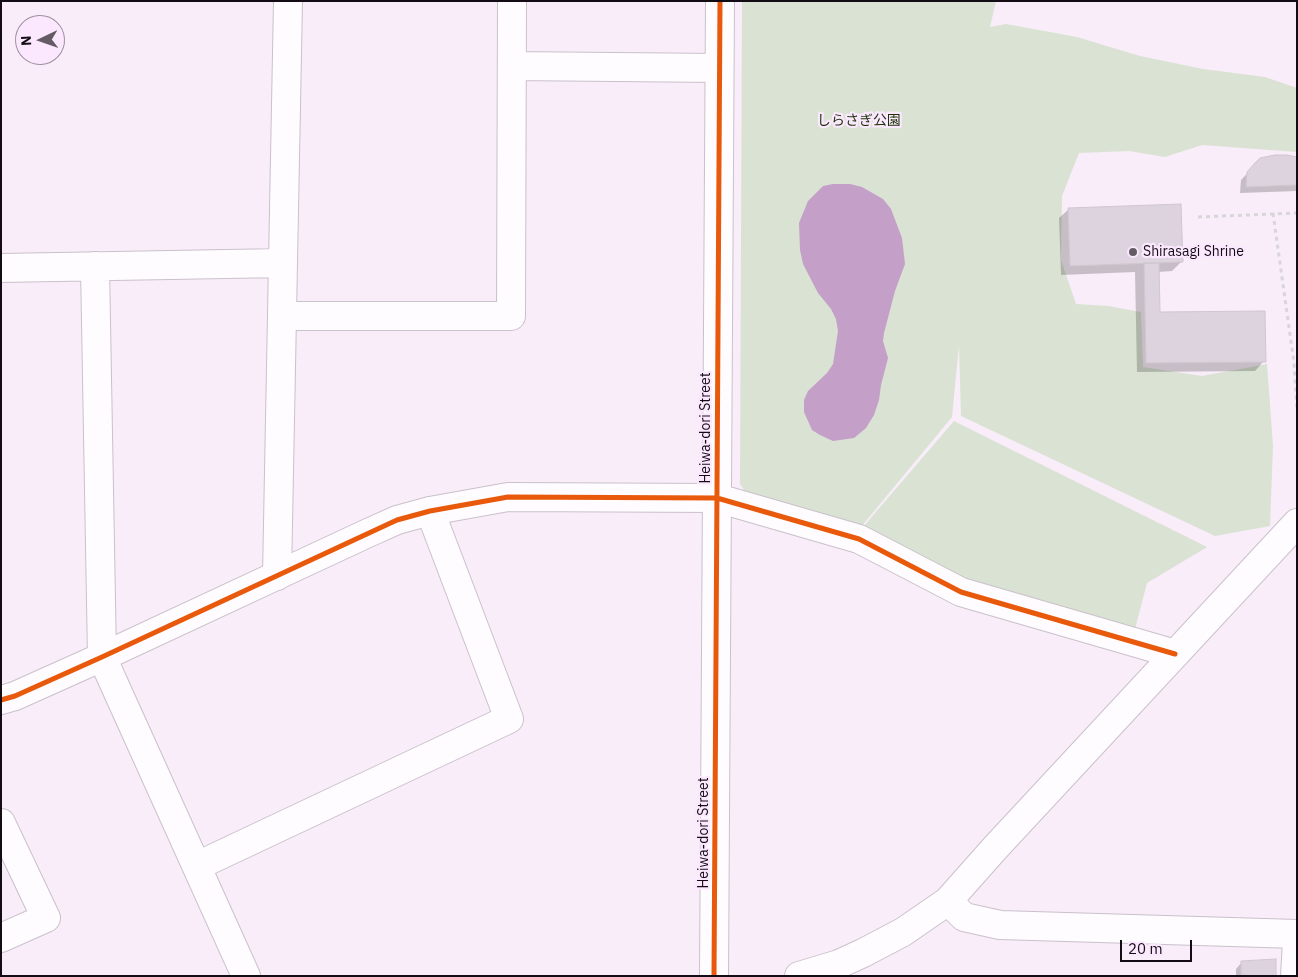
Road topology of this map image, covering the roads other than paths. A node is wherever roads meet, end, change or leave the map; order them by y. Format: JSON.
{"nodes":[{"id":1,"x":288,"y":1,"type":"edge"},
{"id":2,"x":512,"y":1,"type":"edge"},
{"id":3,"x":720,"y":1,"type":"edge"},
{"id":4,"x":512,"y":66,"type":"junction"},
{"id":5,"x":719,"y":68,"type":"junction"},
{"id":6,"x":283,"y":263,"type":"junction"},
{"id":7,"x":95,"y":266,"type":"junction"},
{"id":8,"x":1,"y":268,"type":"edge"},
{"id":9,"x":282,"y":316,"type":"junction"},
{"id":10,"x":717,"y":498,"type":"junction"},
{"id":11,"x":430,"y":511,"type":"junction"},
{"id":12,"x":1297,"y":523,"type":"edge"},
{"id":13,"x":277,"y":576,"type":"junction"},
{"id":14,"x":1175,"y":654,"type":"junction"},
{"id":15,"x":102,"y":657,"type":"junction"},
{"id":16,"x":1,"y":700,"type":"edge"},
{"id":17,"x":1,"y":823,"type":"edge"},
{"id":18,"x":197,"y":866,"type":"junction"},
{"id":19,"x":948,"y":901,"type":"junction"},
{"id":20,"x":1297,"y":934,"type":"edge"},
{"id":21,"x":1,"y":938,"type":"edge"},
{"id":22,"x":1297,"y":941,"type":"edge"},
{"id":23,"x":246,"y":976,"type":"edge"},
{"id":24,"x":714,"y":976,"type":"edge"},
{"id":25,"x":800,"y":976,"type":"edge"},
{"id":26,"x":1295,"y":976,"type":"edge"}],
"edges":[{"from":1,"to":6,"type":"street"},
{"from":2,"to":4,"type":"street"},
{"from":3,"to":5,"type":"street","name":"Heiwa-dori Street"},
{"from":4,"to":5,"type":"street"},
{"from":4,"to":9,"type":"street"},
{"from":5,"to":10,"type":"street","name":"Heiwa-dori Street"},
{"from":6,"to":7,"type":"street"},
{"from":6,"to":9,"type":"street"},
{"from":7,"to":8,"type":"street"},
{"from":7,"to":15,"type":"street"},
{"from":9,"to":13,"type":"street"},
{"from":10,"to":11,"type":"street"},
{"from":10,"to":14,"type":"street"},
{"from":10,"to":24,"type":"street","name":"Heiwa-dori Street"},
{"from":11,"to":13,"type":"street"},
{"from":11,"to":18,"type":"street"},
{"from":12,"to":14,"type":"street"},
{"from":13,"to":15,"type":"street"},
{"from":14,"to":19,"type":"street"},
{"from":15,"to":16,"type":"street"},
{"from":15,"to":18,"type":"street"},
{"from":17,"to":21,"type":"street"},
{"from":18,"to":23,"type":"street"},
{"from":19,"to":20,"type":"street"},
{"from":19,"to":25,"type":"street"},
{"from":22,"to":26,"type":"street"}]}
